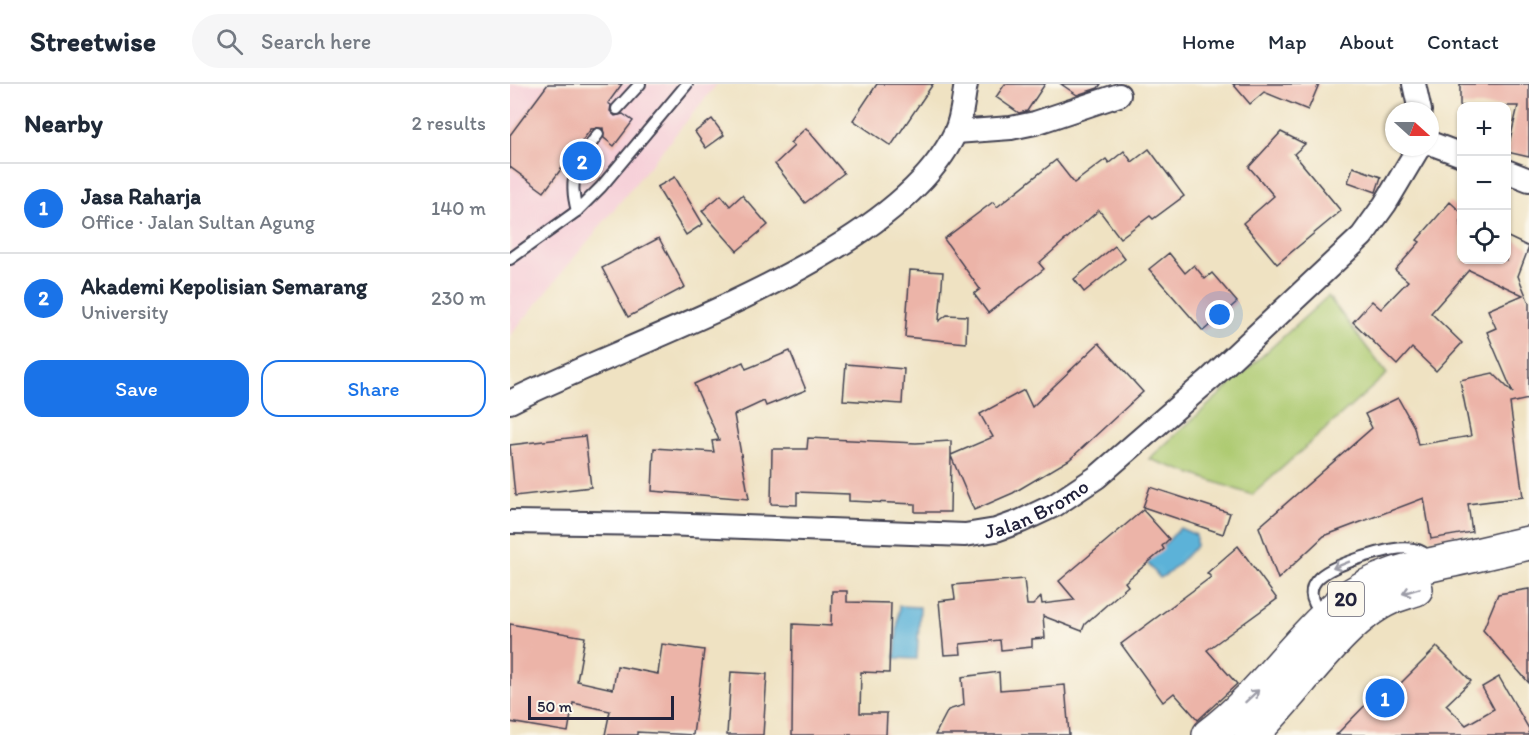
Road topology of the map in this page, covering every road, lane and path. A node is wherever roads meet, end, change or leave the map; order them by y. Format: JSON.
{"nodes":[{"id":1,"x":639,"y":84,"type":"edge"},
{"id":2,"x":687,"y":84,"type":"edge"},
{"id":3,"x":966,"y":84,"type":"edge"},
{"id":4,"x":1414,"y":84,"type":"edge"},
{"id":5,"x":1119,"y":95,"type":"dead end"},
{"id":6,"x":1418,"y":102,"type":"edge"},
{"id":7,"x":617,"y":109,"type":"dead end"},
{"id":8,"x":956,"y":132,"type":"junction"},
{"id":9,"x":598,"y":134,"type":"dead end"},
{"id":10,"x":1439,"y":146,"type":"edge"},
{"id":11,"x":1457,"y":153,"type":"edge"},
{"id":12,"x":1414,"y":156,"type":"edge"},
{"id":13,"x":1511,"y":173,"type":"edge"},
{"id":14,"x":1529,"y":180,"type":"edge"},
{"id":15,"x":577,"y":211,"type":"junction"},
{"id":16,"x":510,"y":259,"type":"edge"},
{"id":17,"x":510,"y":402,"type":"edge"},
{"id":18,"x":510,"y":522,"type":"edge"},
{"id":19,"x":1529,"y":543,"type":"edge"},
{"id":20,"x":1529,"y":563,"type":"edge"},
{"id":21,"x":1209,"y":735,"type":"edge"},
{"id":22,"x":1251,"y":735,"type":"edge"}],
"edges":[{"from":1,"to":7,"type":"lane"},
{"from":2,"to":15,"type":"lane"},
{"from":3,"to":8,"type":"street"},
{"from":4,"to":6,"type":"street"},
{"from":5,"to":8,"type":"street"},
{"from":8,"to":17,"type":"street"},
{"from":9,"to":15,"type":"lane"},
{"from":10,"to":11,"type":"street"},
{"from":12,"to":18,"type":"street","name":"Jalan Bromo"},
{"from":13,"to":14,"type":"street"},
{"from":15,"to":16,"type":"lane"},
{"from":21,"to":19,"type":"highway","number":"20","one_way":true},
{"from":20,"to":22,"type":"highway","number":"20","one_way":true}]}
